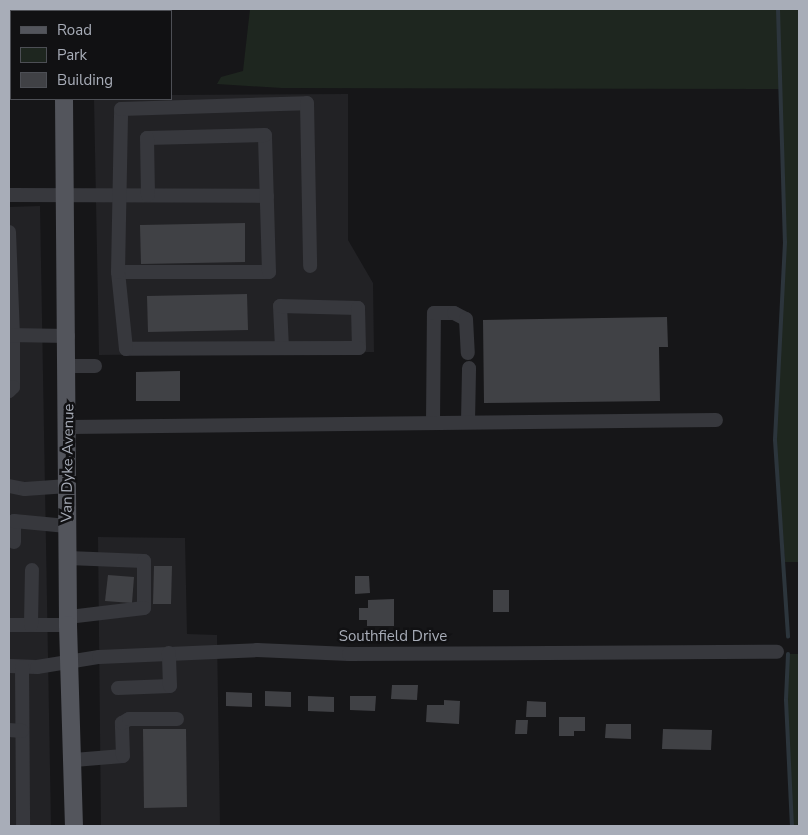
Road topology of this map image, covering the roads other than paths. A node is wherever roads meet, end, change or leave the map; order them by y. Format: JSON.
{"nodes":[{"id":1,"x":64,"y":100,"type":"edge"},
{"id":2,"x":64,"y":193,"type":"junction"},
{"id":3,"x":9,"y":195,"type":"edge"},
{"id":4,"x":117,"y":195,"type":"junction"},
{"id":5,"x":148,"y":195,"type":"junction"},
{"id":6,"x":267,"y":196,"type":"junction"},
{"id":7,"x":9,"y":232,"type":"edge"},
{"id":8,"x":310,"y":266,"type":"dead end"},
{"id":9,"x":118,"y":272,"type":"junction"},
{"id":10,"x":11,"y":335,"type":"edge"},
{"id":11,"x":68,"y":336,"type":"junction"},
{"id":12,"x":282,"y":348,"type":"junction"},
{"id":13,"x":68,"y":366,"type":"junction"},
{"id":14,"x":95,"y":366,"type":"dead end"},
{"id":15,"x":9,"y":391,"type":"edge"},
{"id":16,"x":716,"y":420,"type":"dead end"},
{"id":17,"x":432,"y":422,"type":"junction"},
{"id":18,"x":468,"y":422,"type":"junction"},
{"id":19,"x":69,"y":427,"type":"junction"},
{"id":20,"x":9,"y":486,"type":"edge"},
{"id":21,"x":68,"y":486,"type":"junction"},
{"id":22,"x":67,"y":526,"type":"junction"},
{"id":23,"x":14,"y":542,"type":"dead end"},
{"id":24,"x":68,"y":558,"type":"junction"},
{"id":25,"x":32,"y":570,"type":"dead end"},
{"id":26,"x":68,"y":621,"type":"junction"},
{"id":27,"x":31,"y":624,"type":"junction"},
{"id":28,"x":9,"y":625,"type":"edge"},
{"id":29,"x":778,"y":652,"type":"dead end"},
{"id":30,"x":169,"y":653,"type":"junction"},
{"id":31,"x":69,"y":663,"type":"junction"},
{"id":32,"x":15,"y":666,"type":"edge"},
{"id":33,"x":118,"y":688,"type":"dead end"},
{"id":34,"x":177,"y":719,"type":"dead end"},
{"id":35,"x":16,"y":731,"type":"edge"},
{"id":36,"x":74,"y":760,"type":"junction"},
{"id":37,"x":23,"y":826,"type":"edge"},
{"id":38,"x":74,"y":826,"type":"edge"}],
"edges":[{"from":1,"to":2,"type":"main road","name":"Van Dyke Avenue"},
{"from":2,"to":3,"type":"street"},
{"from":2,"to":4,"type":"street"},
{"from":2,"to":11,"type":"main road","name":"Van Dyke Avenue"},
{"from":4,"to":5,"type":"street"},
{"from":4,"to":8,"type":"street"},
{"from":4,"to":9,"type":"street"},
{"from":5,"to":6,"type":"street"},
{"from":5,"to":6,"type":"street"},
{"from":6,"to":9,"type":"street"},
{"from":7,"to":10,"type":"street"},
{"from":9,"to":12,"type":"street"},
{"from":10,"to":11,"type":"street"},
{"from":10,"to":15,"type":"street"},
{"from":11,"to":13,"type":"main road","name":"Van Dyke Avenue"},
{"from":12,"to":12,"type":"street"},
{"from":13,"to":14,"type":"street"},
{"from":13,"to":19,"type":"main road","name":"Van Dyke Avenue"},
{"from":16,"to":18,"type":"street"},
{"from":17,"to":18,"type":"street"},
{"from":17,"to":18,"type":"street"},
{"from":17,"to":19,"type":"street"},
{"from":19,"to":21,"type":"main road","name":"Van Dyke Avenue"},
{"from":20,"to":21,"type":"street"},
{"from":21,"to":22,"type":"main road","name":"Van Dyke Avenue"},
{"from":22,"to":23,"type":"street"},
{"from":22,"to":24,"type":"main road","name":"Van Dyke Avenue"},
{"from":24,"to":26,"type":"main road","name":"Van Dyke Avenue"},
{"from":24,"to":26,"type":"street"},
{"from":25,"to":27,"type":"street"},
{"from":26,"to":27,"type":"street"},
{"from":26,"to":31,"type":"main road","name":"Van Dyke Avenue"},
{"from":27,"to":28,"type":"street"},
{"from":29,"to":30,"type":"street","name":"Southfield Drive"},
{"from":30,"to":31,"type":"street","name":"Southfield Drive"},
{"from":30,"to":33,"type":"street"},
{"from":31,"to":32,"type":"street","name":"Southfield Drive"},
{"from":31,"to":36,"type":"main road","name":"Van Dyke Avenue"},
{"from":32,"to":35,"type":"street"},
{"from":34,"to":36,"type":"street"},
{"from":35,"to":37,"type":"street"},
{"from":36,"to":38,"type":"main road","name":"Van Dyke Avenue"}]}
